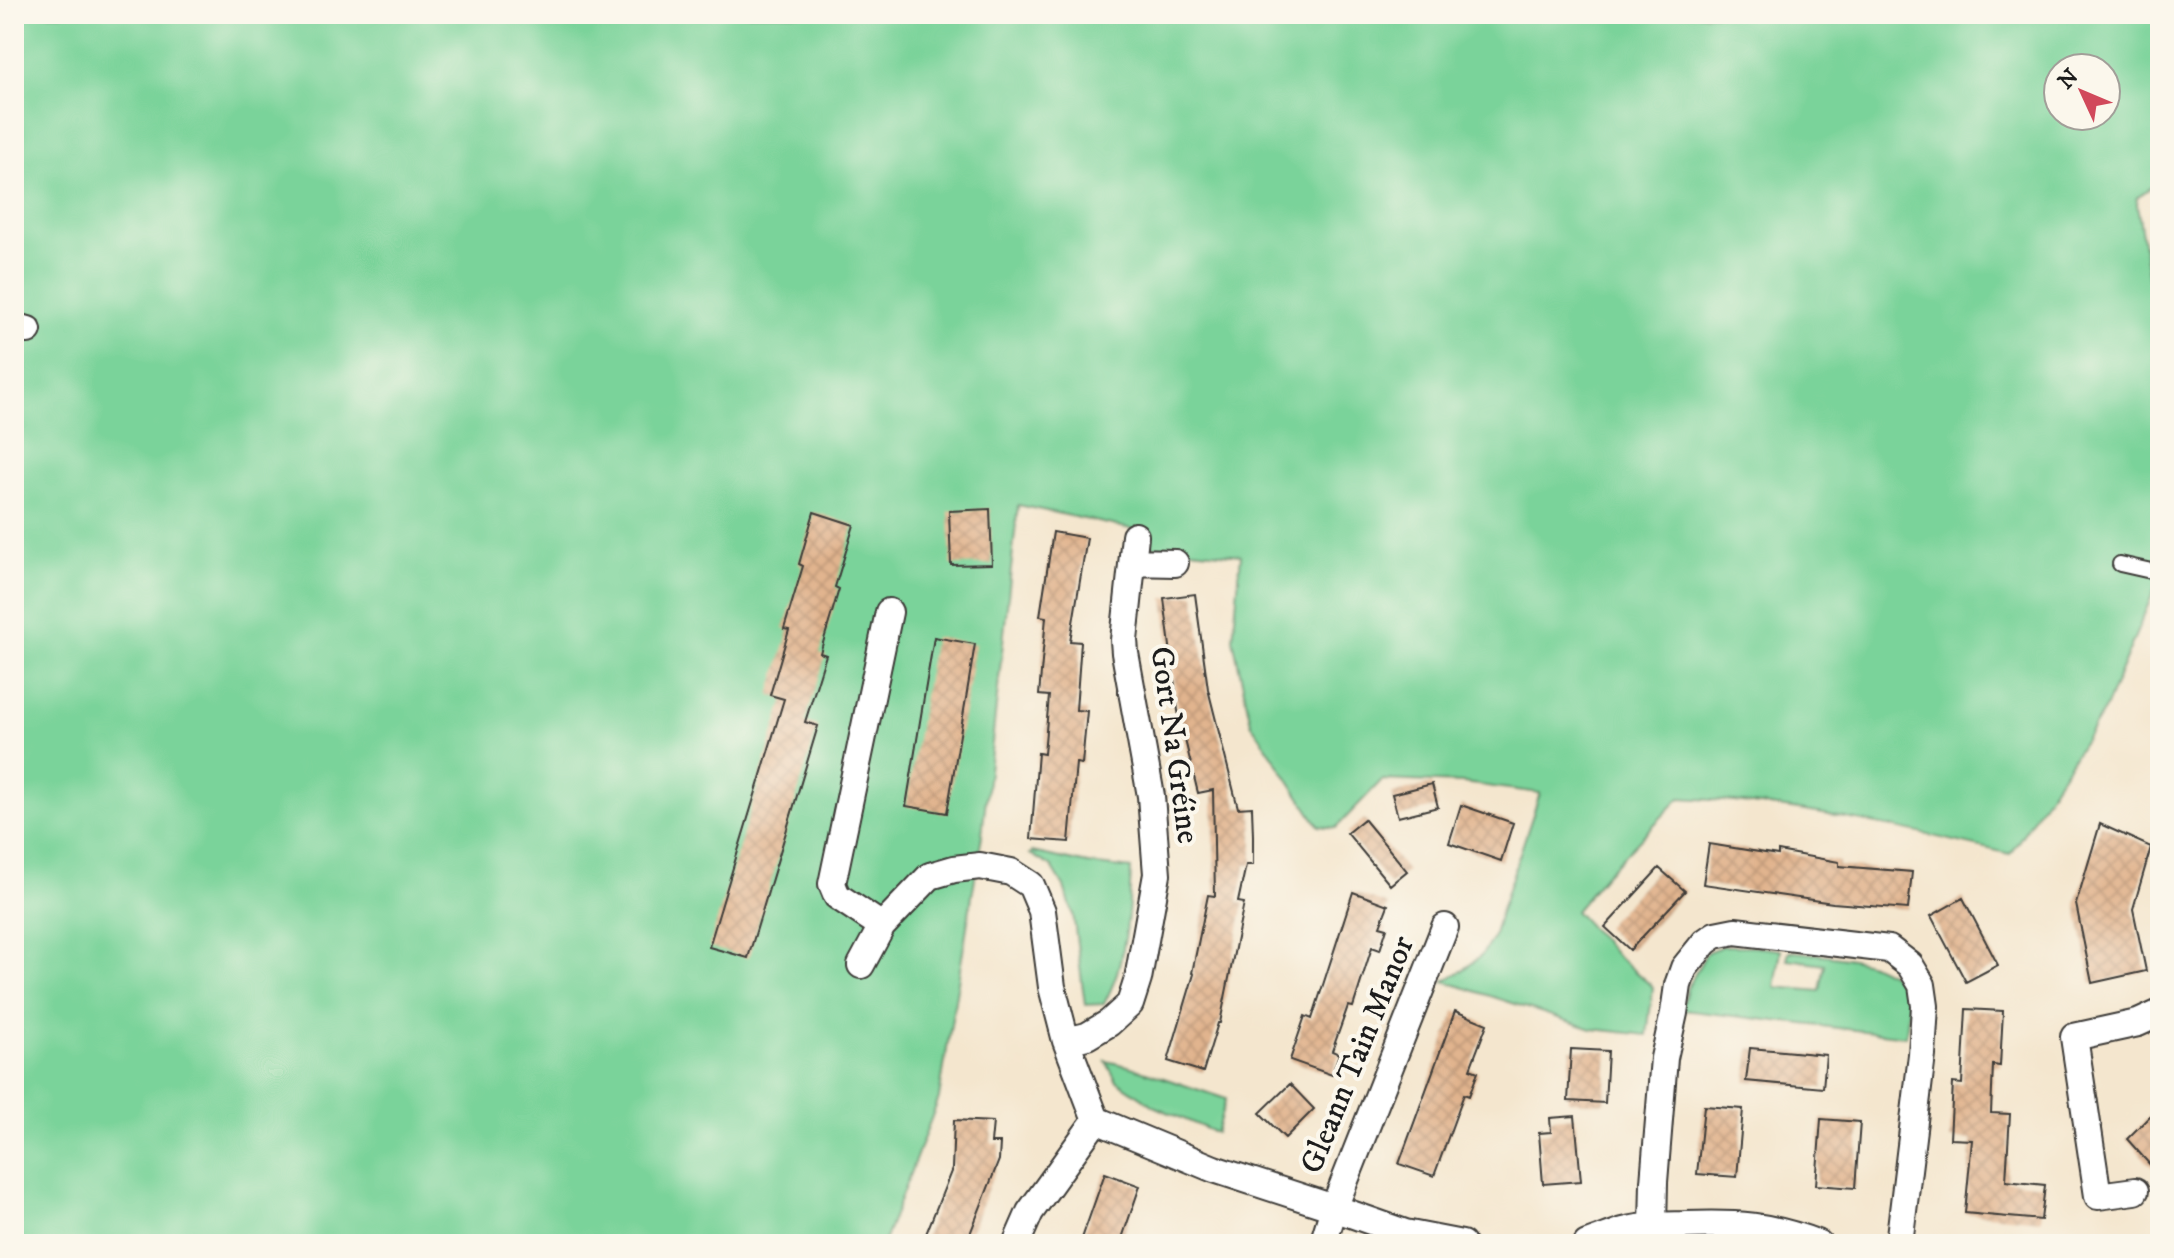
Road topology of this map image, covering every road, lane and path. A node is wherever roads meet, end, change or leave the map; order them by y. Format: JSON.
{"nodes":[{"id":1,"x":1175,"y":563,"type":"dead end"},
{"id":2,"x":2120,"y":564,"type":"dead end"},
{"id":3,"x":2160,"y":573,"type":"edge"},
{"id":4,"x":889,"y":612,"type":"dead end"},
{"id":5,"x":882,"y":926,"type":"junction"},
{"id":6,"x":1445,"y":927,"type":"dead end"},
{"id":7,"x":861,"y":965,"type":"dead end"},
{"id":8,"x":2160,"y":1013,"type":"edge"},
{"id":9,"x":1066,"y":1041,"type":"junction"},
{"id":10,"x":1096,"y":1120,"type":"junction"},
{"id":11,"x":2135,"y":1191,"type":"dead end"},
{"id":12,"x":1334,"y":1208,"type":"junction"},
{"id":13,"x":1653,"y":1226,"type":"junction"},
{"id":14,"x":1016,"y":1244,"type":"edge"},
{"id":15,"x":1323,"y":1244,"type":"edge"},
{"id":16,"x":1462,"y":1244,"type":"edge"},
{"id":17,"x":1587,"y":1244,"type":"edge"},
{"id":18,"x":1819,"y":1244,"type":"edge"},
{"id":19,"x":1899,"y":1244,"type":"edge"}],
"edges":[{"from":1,"to":9,"type":"street","name":"Gort Na Gréine"},
{"from":2,"to":3,"type":"lane"},
{"from":4,"to":5,"type":"street"},
{"from":5,"to":7,"type":"street"},
{"from":5,"to":9,"type":"street"},
{"from":6,"to":12,"type":"street","name":"Gleann Tain Manor"},
{"from":8,"to":11,"type":"street"},
{"from":9,"to":10,"type":"street"},
{"from":10,"to":12,"type":"street"},
{"from":10,"to":14,"type":"street"},
{"from":12,"to":15,"type":"street","name":"Gleann Tain Manor"},
{"from":12,"to":16,"type":"street","name":"Gleann Tain Manor"},
{"from":13,"to":17,"type":"street"},
{"from":13,"to":18,"type":"street"},
{"from":13,"to":19,"type":"street"}]}
